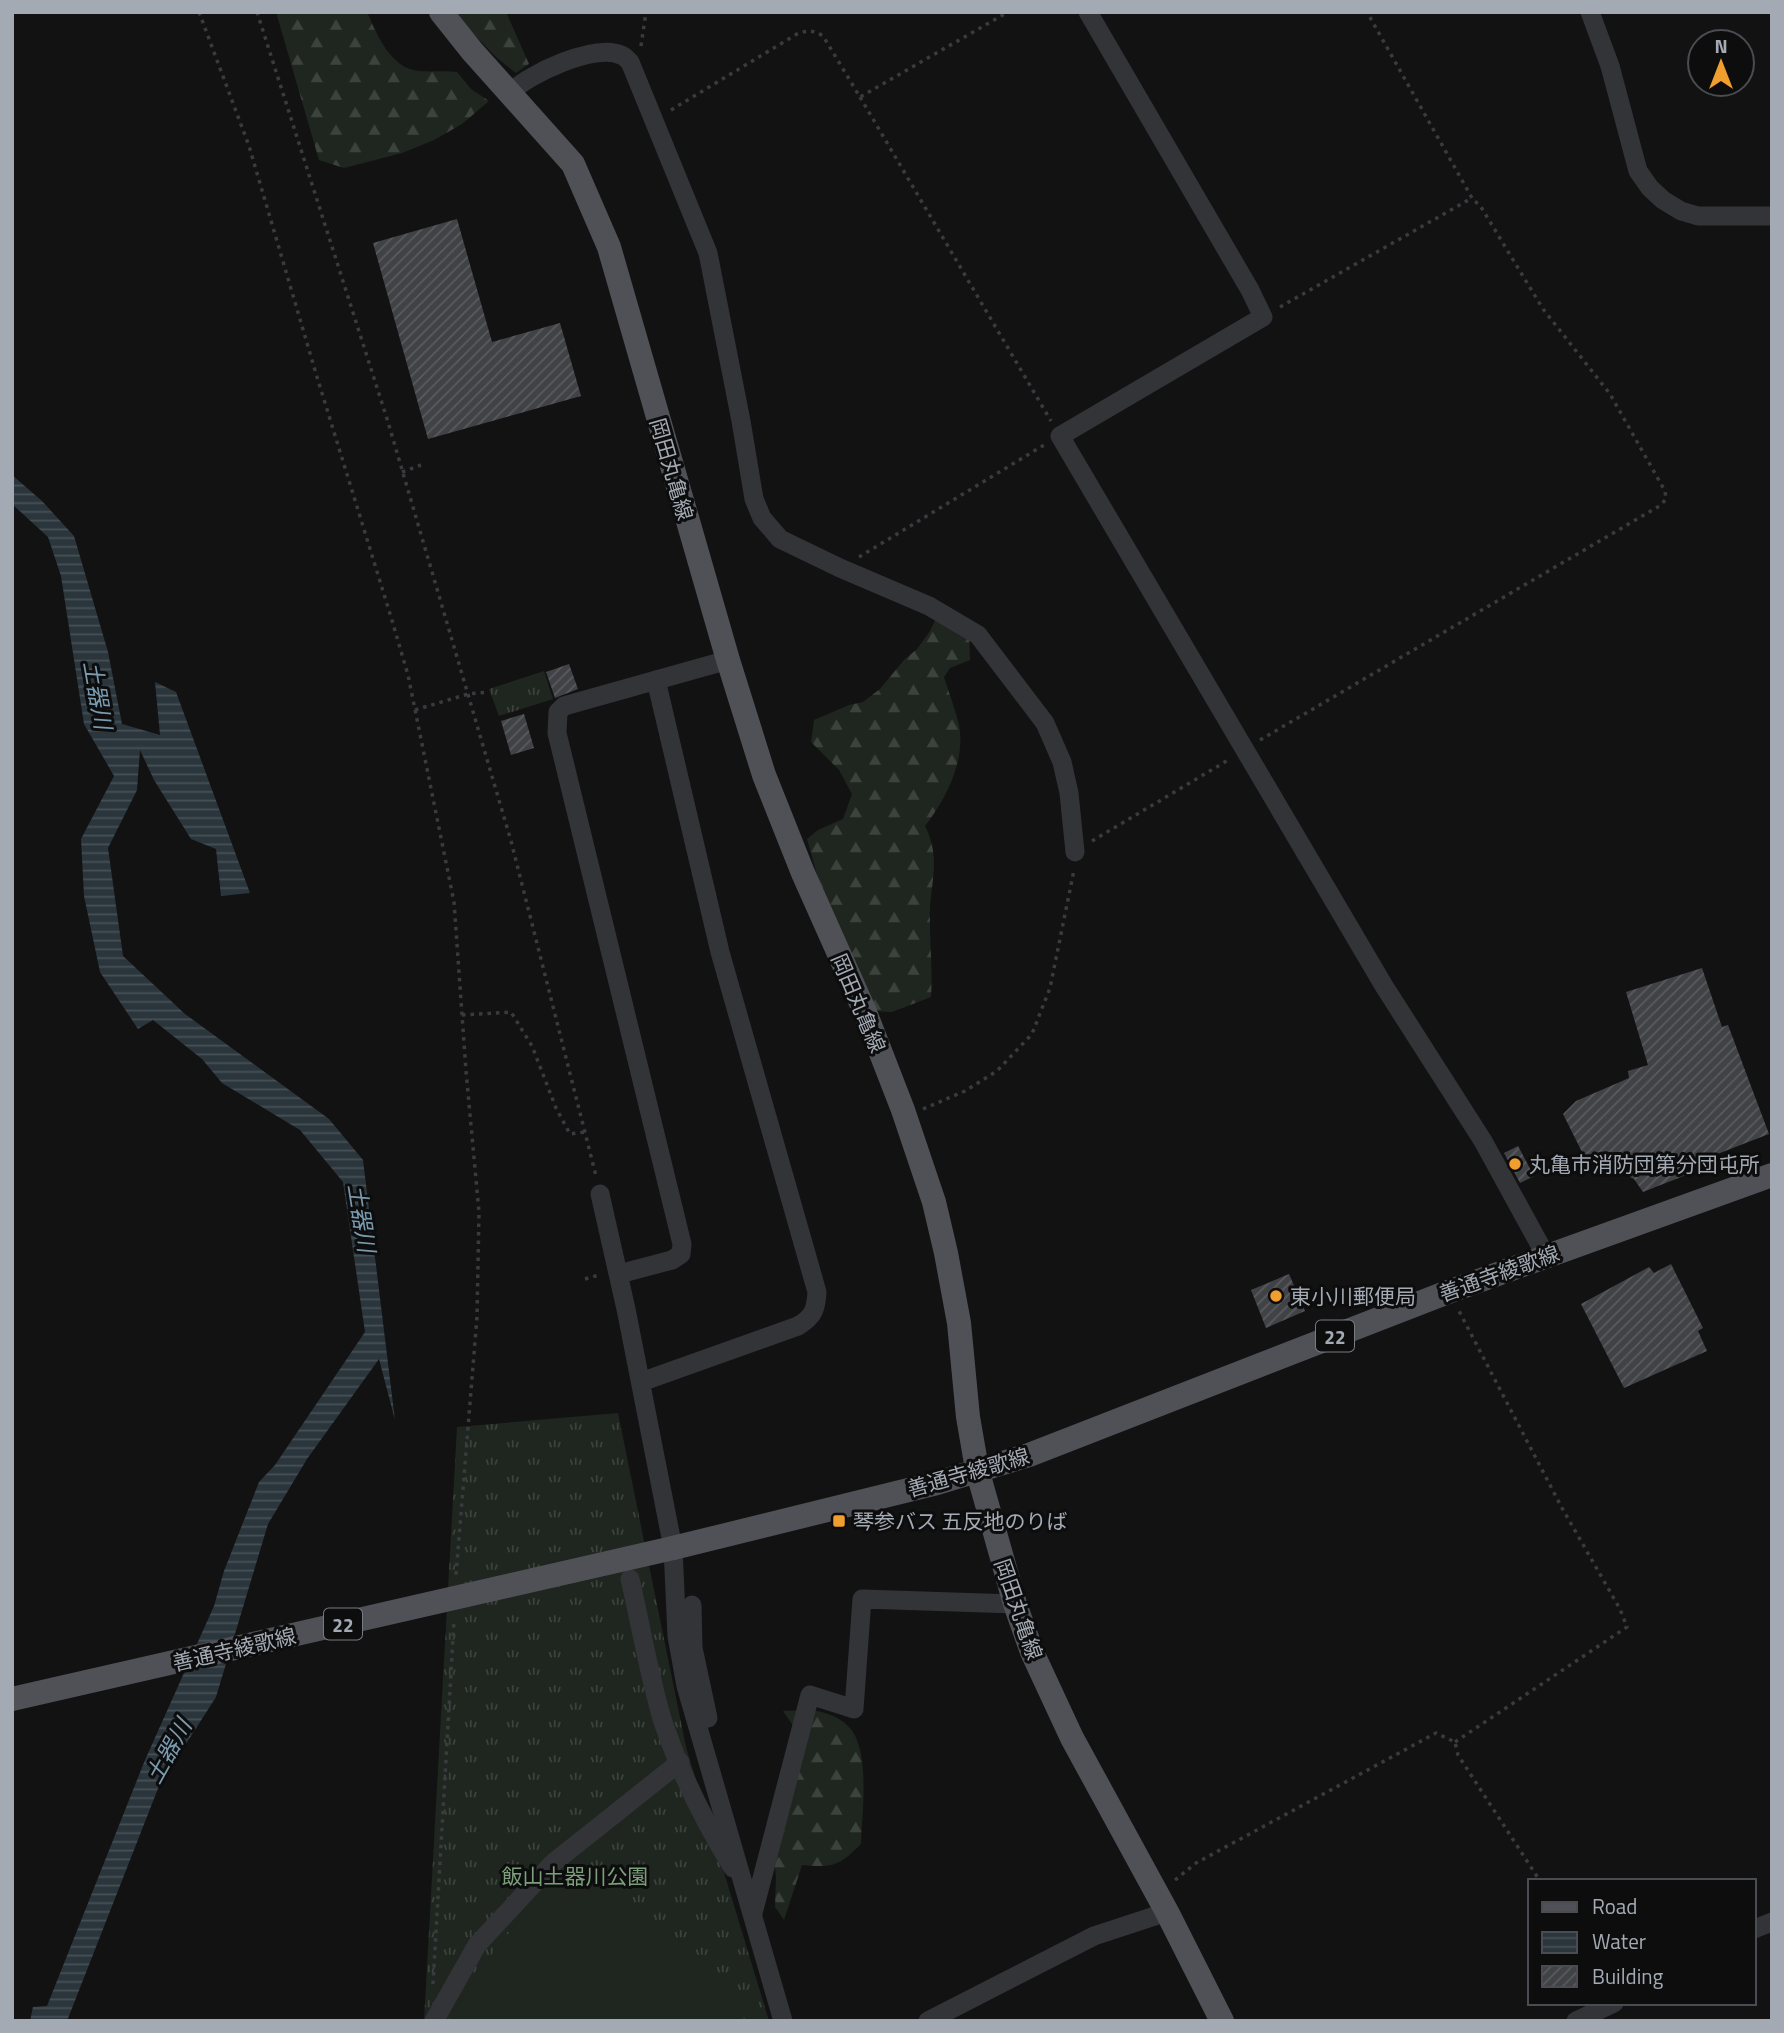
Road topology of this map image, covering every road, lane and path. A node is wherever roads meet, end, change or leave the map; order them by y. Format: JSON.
{"nodes":[{"id":1,"x":199,"y":12,"type":"edge"},
{"id":2,"x":257,"y":12,"type":"edge"},
{"id":3,"x":441,"y":12,"type":"edge"},
{"id":4,"x":1008,"y":12,"type":"edge"},
{"id":5,"x":1088,"y":12,"type":"edge"},
{"id":6,"x":1367,"y":12,"type":"edge"},
{"id":7,"x":1590,"y":12,"type":"edge"},
{"id":8,"x":510,"y":93,"type":"junction"},
{"id":9,"x":860,"y":97,"type":"junction"},
{"id":10,"x":653,"y":118,"type":"junction"},
{"id":11,"x":1472,"y":198,"type":"junction"},
{"id":12,"x":1772,"y":216,"type":"edge"},
{"id":13,"x":1263,"y":317,"type":"junction"},
{"id":14,"x":1060,"y":436,"type":"junction"},
{"id":15,"x":421,"y":465,"type":"dead end"},
{"id":16,"x":402,"y":471,"type":"junction"},
{"id":17,"x":840,"y":568,"type":"junction"},
{"id":18,"x":728,"y":660,"type":"junction"},
{"id":19,"x":656,"y":680,"type":"junction"},
{"id":20,"x":488,"y":692,"type":"dead end"},
{"id":21,"x":468,"y":694,"type":"junction"},
{"id":22,"x":415,"y":710,"type":"junction"},
{"id":23,"x":1245,"y":750,"type":"junction"},
{"id":24,"x":1075,"y":852,"type":"junction"},
{"id":25,"x":462,"y":1015,"type":"junction"},
{"id":26,"x":904,"y":1115,"type":"junction"},
{"id":27,"x":585,"y":1132,"type":"junction"},
{"id":28,"x":1772,"y":1175,"type":"edge"},
{"id":29,"x":600,"y":1194,"type":"joint"},
{"id":30,"x":1546,"y":1256,"type":"junction"},
{"id":31,"x":619,"y":1274,"type":"junction"},
{"id":32,"x":1448,"y":1292,"type":"junction"},
{"id":33,"x":641,"y":1382,"type":"junction"},
{"id":34,"x":977,"y":1469,"type":"junction"},
{"id":35,"x":673,"y":1548,"type":"junction"},
{"id":36,"x":630,"y":1579,"type":"dead end"},
{"id":37,"x":455,"y":1587,"type":"dead end"},
{"id":38,"x":1014,"y":1604,"type":"junction"},
{"id":39,"x":692,"y":1605,"type":"dead end"},
{"id":40,"x":454,"y":1612,"type":"dead end"},
{"id":41,"x":12,"y":1699,"type":"edge"},
{"id":42,"x":1455,"y":1742,"type":"junction"},
{"id":43,"x":680,"y":1762,"type":"junction"},
{"id":44,"x":1539,"y":1879,"type":"edge"},
{"id":45,"x":745,"y":1886,"type":"junction"},
{"id":46,"x":1161,"y":1903,"type":"junction"},
{"id":47,"x":753,"y":1914,"type":"junction"},
{"id":48,"x":432,"y":1996,"type":"dead end"},
{"id":49,"x":1610,"y":2005,"type":"edge"},
{"id":50,"x":434,"y":2021,"type":"edge"},
{"id":51,"x":783,"y":2021,"type":"edge"},
{"id":52,"x":928,"y":2021,"type":"edge"},
{"id":53,"x":1222,"y":2021,"type":"edge"},
{"id":54,"x":1576,"y":2021,"type":"edge"}],
"edges":[{"from":1,"to":22,"type":"path"},
{"from":2,"to":16,"type":"path"},
{"from":3,"to":8,"type":"main road","name":"岡田丸亀線"},
{"from":4,"to":9,"type":"path"},
{"from":5,"to":13,"type":"street"},
{"from":6,"to":11,"type":"path"},
{"from":7,"to":12,"type":"street"},
{"from":8,"to":10,"type":"street"},
{"from":8,"to":18,"type":"main road","name":"岡田丸亀線"},
{"from":9,"to":10,"type":"path"},
{"from":9,"to":14,"type":"path"},
{"from":10,"to":17,"type":"street"},
{"from":11,"to":13,"type":"path"},
{"from":11,"to":23,"type":"path"},
{"from":13,"to":14,"type":"street"},
{"from":14,"to":17,"type":"path"},
{"from":14,"to":23,"type":"street"},
{"from":15,"to":16,"type":"path"},
{"from":16,"to":21,"type":"path"},
{"from":17,"to":24,"type":"street"},
{"from":18,"to":19,"type":"street"},
{"from":18,"to":26,"type":"main road","name":"岡田丸亀線"},
{"from":19,"to":31,"type":"street"},
{"from":19,"to":33,"type":"street"},
{"from":20,"to":21,"type":"path"},
{"from":21,"to":22,"type":"path"},
{"from":21,"to":27,"type":"path"},
{"from":22,"to":25,"type":"path"},
{"from":23,"to":24,"type":"path"},
{"from":23,"to":30,"type":"street"},
{"from":24,"to":26,"type":"path"},
{"from":25,"to":27,"type":"path"},
{"from":25,"to":37,"type":"path"},
{"from":26,"to":34,"type":"main road","name":"岡田丸亀線"},
{"from":27,"to":29,"type":"path"},
{"from":28,"to":30,"type":"main road","name":"善通寺綾歌線","number":"22"},
{"from":29,"to":31,"type":"street"},
{"from":30,"to":32,"type":"main road","name":"善通寺綾歌線","number":"22"},
{"from":31,"to":33,"type":"street"},
{"from":32,"to":34,"type":"main road","name":"善通寺綾歌線","number":"22"},
{"from":32,"to":42,"type":"path"},
{"from":33,"to":35,"type":"street"},
{"from":34,"to":35,"type":"main road","name":"善通寺綾歌線","number":"22"},
{"from":34,"to":38,"type":"main road","name":"岡田丸亀線"},
{"from":35,"to":41,"type":"main road","name":"善通寺綾歌線","number":"22","bridge":true},
{"from":35,"to":45,"type":"street"},
{"from":36,"to":43,"type":"street"},
{"from":38,"to":46,"type":"main road","name":"岡田丸亀線"},
{"from":38,"to":47,"type":"street"},
{"from":39,"to":45,"type":"street"},
{"from":40,"to":48,"type":"path"},
{"from":42,"to":44,"type":"path"},
{"from":42,"to":46,"type":"path"},
{"from":43,"to":45,"type":"street"},
{"from":43,"to":50,"type":"street"},
{"from":45,"to":47,"type":"street"},
{"from":46,"to":52,"type":"street"},
{"from":46,"to":53,"type":"main road","name":"岡田丸亀線"},
{"from":47,"to":51,"type":"street"},
{"from":49,"to":54,"type":"street"}]}
